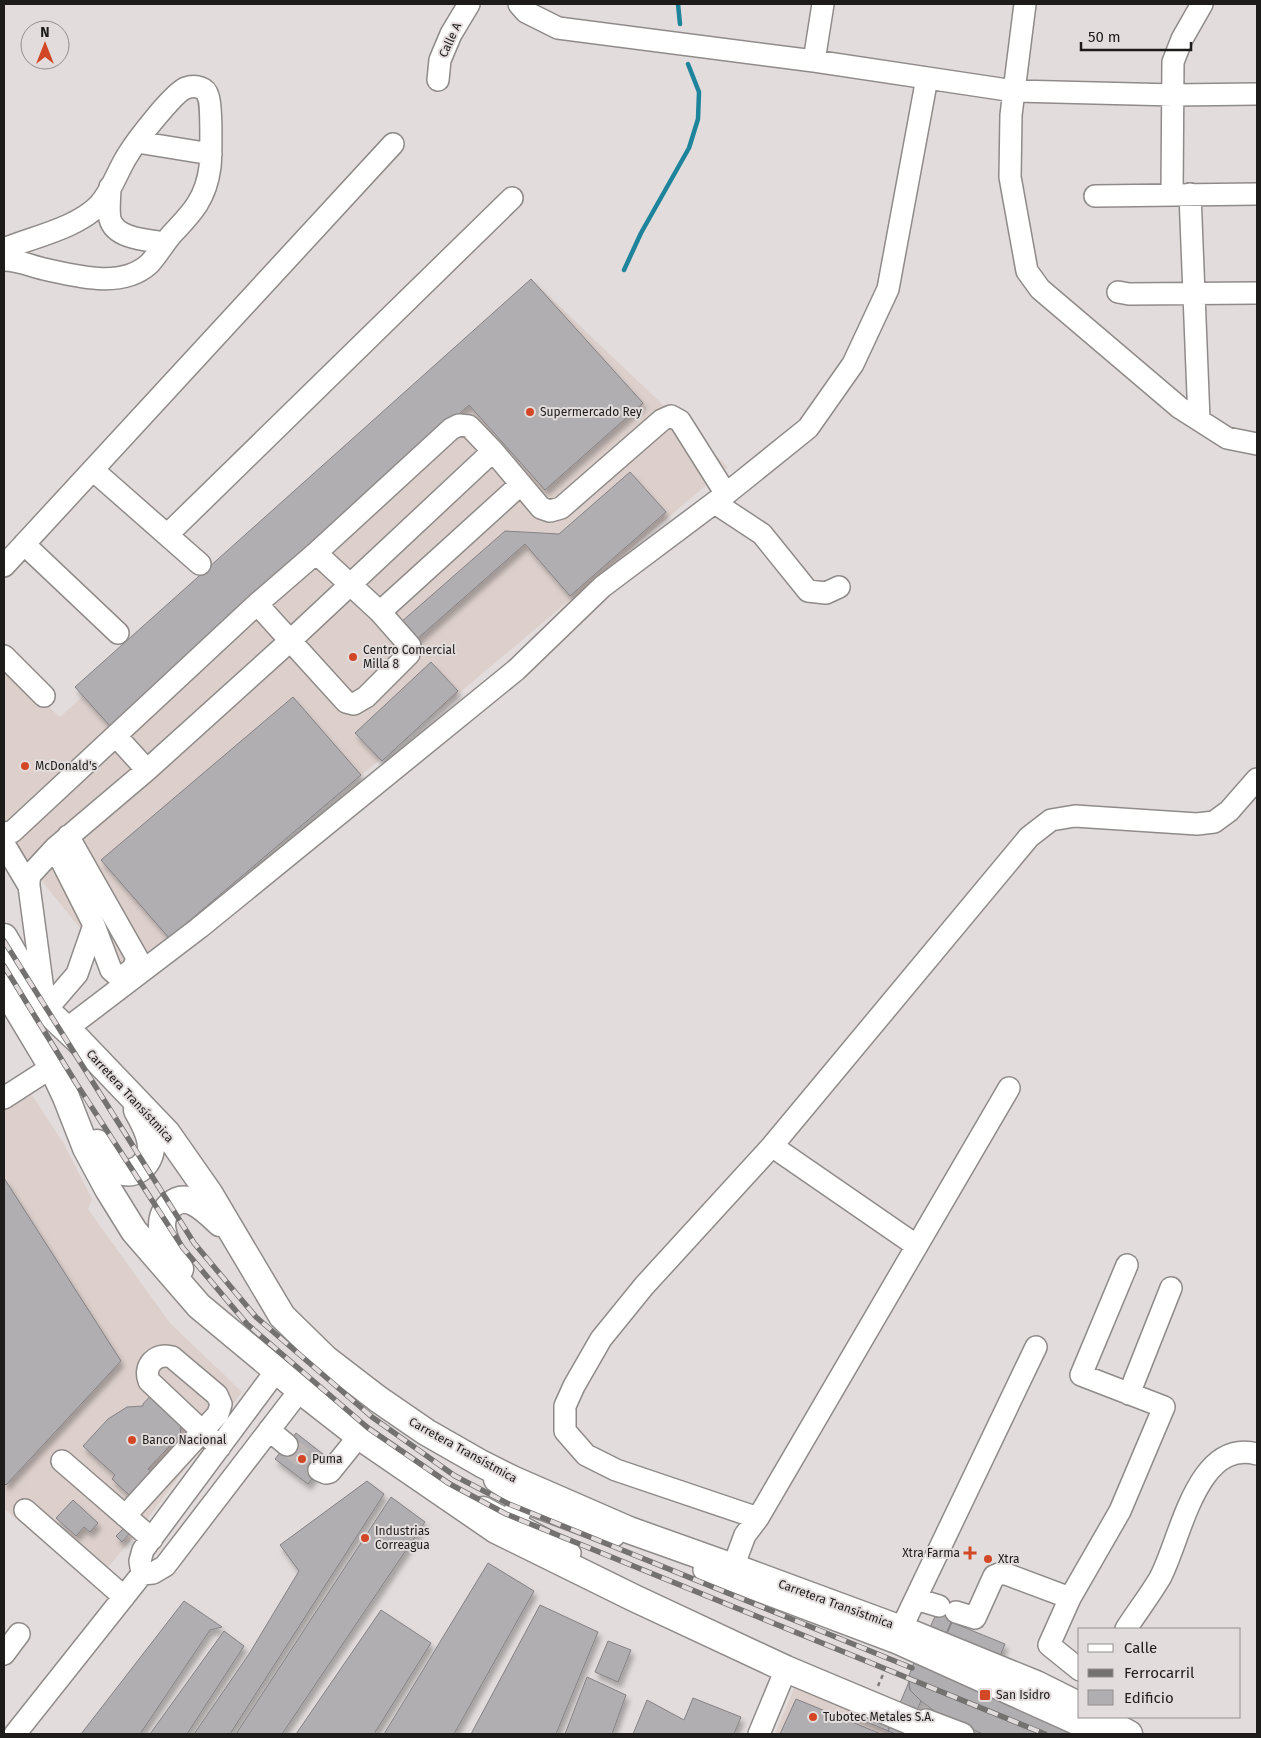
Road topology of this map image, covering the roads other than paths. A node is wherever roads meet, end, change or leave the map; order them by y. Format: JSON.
{"nodes":[{"id":1,"x":470,"y":4,"type":"edge"},
{"id":2,"x":519,"y":4,"type":"edge"},
{"id":3,"x":823,"y":4,"type":"edge"},
{"id":4,"x":1025,"y":4,"type":"edge"},
{"id":5,"x":1202,"y":4,"type":"edge"},
{"id":6,"x":814,"y":61,"type":"junction"},
{"id":7,"x":927,"y":78,"type":"junction"},
{"id":8,"x":438,"y":80,"type":"dead end"},
{"id":9,"x":1014,"y":91,"type":"junction"},
{"id":10,"x":1257,"y":94,"type":"edge"},
{"id":11,"x":1174,"y":95,"type":"junction"},
{"id":12,"x":137,"y":142,"type":"junction"},
{"id":13,"x":393,"y":144,"type":"dead end"},
{"id":14,"x":211,"y":154,"type":"junction"},
{"id":15,"x":110,"y":187,"type":"junction"},
{"id":16,"x":1181,"y":194,"type":"junction"},
{"id":17,"x":1257,"y":194,"type":"edge"},
{"id":18,"x":1095,"y":196,"type":"dead end"},
{"id":19,"x":512,"y":198,"type":"dead end"},
{"id":20,"x":165,"y":243,"type":"junction"},
{"id":21,"x":4,"y":249,"type":"edge"},
{"id":22,"x":4,"y":260,"type":"edge"},
{"id":23,"x":1118,"y":292,"type":"dead end"},
{"id":24,"x":1257,"y":293,"type":"edge"},
{"id":25,"x":1194,"y":294,"type":"junction"},
{"id":26,"x":1200,"y":420,"type":"junction"},
{"id":27,"x":1257,"y":444,"type":"edge"},
{"id":28,"x":493,"y":451,"type":"junction"},
{"id":29,"x":93,"y":470,"type":"junction"},
{"id":30,"x":521,"y":484,"type":"junction"},
{"id":31,"x":720,"y":499,"type":"junction"},
{"id":32,"x":167,"y":535,"type":"junction"},
{"id":33,"x":24,"y":544,"type":"junction"},
{"id":34,"x":316,"y":553,"type":"junction"},
{"id":35,"x":200,"y":564,"type":"dead end"},
{"id":36,"x":4,"y":566,"type":"edge"},
{"id":37,"x":351,"y":586,"type":"junction"},
{"id":38,"x":839,"y":587,"type":"dead end"},
{"id":39,"x":258,"y":604,"type":"junction"},
{"id":40,"x":380,"y":612,"type":"junction"},
{"id":41,"x":118,"y":633,"type":"dead end"},
{"id":42,"x":291,"y":640,"type":"junction"},
{"id":43,"x":4,"y":656,"type":"edge"},
{"id":44,"x":44,"y":696,"type":"dead end"},
{"id":45,"x":116,"y":736,"type":"junction"},
{"id":46,"x":147,"y":770,"type":"junction"},
{"id":47,"x":1257,"y":779,"type":"edge"},
{"id":48,"x":4,"y":833,"type":"edge"},
{"id":49,"x":62,"y":842,"type":"junction"},
{"id":50,"x":4,"y":844,"type":"edge"},
{"id":51,"x":29,"y":886,"type":"junction"},
{"id":52,"x":94,"y":925,"type":"junction"},
{"id":53,"x":4,"y":937,"type":"edge"},
{"id":54,"x":140,"y":962,"type":"junction"},
{"id":55,"x":4,"y":987,"type":"edge"},
{"id":56,"x":46,"y":1010,"type":"junction"},
{"id":57,"x":65,"y":1030,"type":"junction"},
{"id":58,"x":52,"y":1068,"type":"junction"},
{"id":59,"x":1008,"y":1088,"type":"dead end"},
{"id":60,"x":129,"y":1093,"type":"junction"},
{"id":61,"x":66,"y":1097,"type":"junction"},
{"id":62,"x":4,"y":1098,"type":"edge"},
{"id":63,"x":772,"y":1146,"type":"junction"},
{"id":64,"x":234,"y":1237,"type":"junction"},
{"id":65,"x":917,"y":1246,"type":"junction"},
{"id":66,"x":1126,"y":1265,"type":"dead end"},
{"id":67,"x":1171,"y":1288,"type":"dead end"},
{"id":68,"x":199,"y":1306,"type":"junction"},
{"id":69,"x":1036,"y":1346,"type":"dead end"},
{"id":70,"x":276,"y":1371,"type":"junction"},
{"id":71,"x":300,"y":1390,"type":"junction"},
{"id":72,"x":1129,"y":1394,"type":"junction"},
{"id":73,"x":269,"y":1430,"type":"junction"},
{"id":74,"x":202,"y":1431,"type":"junction"},
{"id":75,"x":426,"y":1432,"type":"junction"},
{"id":76,"x":359,"y":1436,"type":"junction"},
{"id":77,"x":287,"y":1445,"type":"tunnel mouth"},
{"id":78,"x":220,"y":1447,"type":"junction"},
{"id":79,"x":1257,"y":1454,"type":"edge"},
{"id":80,"x":62,"y":1461,"type":"dead end"},
{"id":81,"x":318,"y":1470,"type":"dead end"},
{"id":82,"x":25,"y":1510,"type":"dead end"},
{"id":83,"x":516,"y":1511,"type":"junction"},
{"id":84,"x":125,"y":1516,"type":"junction"},
{"id":85,"x":758,"y":1518,"type":"junction"},
{"id":86,"x":152,"y":1539,"type":"junction"},
{"id":87,"x":739,"y":1569,"type":"junction"},
{"id":88,"x":142,"y":1574,"type":"junction"},
{"id":89,"x":124,"y":1597,"type":"junction"},
{"id":90,"x":1070,"y":1598,"type":"junction"},
{"id":91,"x":916,"y":1599,"type":"junction"},
{"id":92,"x":902,"y":1628,"type":"junction"},
{"id":93,"x":1127,"y":1628,"type":"edge"},
{"id":94,"x":19,"y":1634,"type":"dead end"},
{"id":95,"x":4,"y":1654,"type":"edge"},
{"id":96,"x":786,"y":1668,"type":"junction"},
{"id":97,"x":1078,"y":1668,"type":"edge"},
{"id":98,"x":1078,"y":1705,"type":"edge"},
{"id":99,"x":1100,"y":1718,"type":"edge"},
{"id":100,"x":15,"y":1734,"type":"edge"},
{"id":101,"x":759,"y":1734,"type":"edge"},
{"id":102,"x":941,"y":1734,"type":"edge"},
{"id":103,"x":963,"y":1734,"type":"edge"},
{"id":104,"x":1099,"y":1734,"type":"edge"},
{"id":105,"x":1129,"y":1734,"type":"edge"}],
"edges":[{"from":1,"to":8,"type":"street","name":"Calle A"},
{"from":2,"to":6,"type":"street"},
{"from":3,"to":6,"type":"street"},
{"from":4,"to":9,"type":"street"},
{"from":5,"to":11,"type":"street"},
{"from":6,"to":7,"type":"street"},
{"from":7,"to":9,"type":"street"},
{"from":7,"to":31,"type":"street"},
{"from":9,"to":11,"type":"street"},
{"from":9,"to":26,"type":"street"},
{"from":10,"to":11,"type":"street"},
{"from":11,"to":16,"type":"street"},
{"from":12,"to":14,"type":"street"},
{"from":12,"to":14,"type":"street"},
{"from":12,"to":15,"type":"street"},
{"from":13,"to":29,"type":"street"},
{"from":14,"to":20,"type":"street"},
{"from":15,"to":20,"type":"street"},
{"from":15,"to":21,"type":"street"},
{"from":16,"to":17,"type":"street"},
{"from":16,"to":18,"type":"street"},
{"from":16,"to":25,"type":"street"},
{"from":19,"to":32,"type":"street"},
{"from":20,"to":22,"type":"street"},
{"from":23,"to":25,"type":"street"},
{"from":24,"to":25,"type":"street"},
{"from":25,"to":26,"type":"street"},
{"from":26,"to":27,"type":"street"},
{"from":28,"to":30,"type":"street"},
{"from":28,"to":34,"type":"street"},
{"from":28,"to":37,"type":"street"},
{"from":29,"to":32,"type":"street"},
{"from":29,"to":33,"type":"street"},
{"from":30,"to":31,"type":"street"},
{"from":30,"to":40,"type":"street"},
{"from":31,"to":38,"type":"street"},
{"from":31,"to":54,"type":"street"},
{"from":32,"to":35,"type":"street"},
{"from":33,"to":36,"type":"street"},
{"from":33,"to":41,"type":"street"},
{"from":34,"to":37,"type":"street"},
{"from":34,"to":39,"type":"street"},
{"from":37,"to":40,"type":"street"},
{"from":37,"to":42,"type":"street"},
{"from":39,"to":42,"type":"street"},
{"from":39,"to":45,"type":"street"},
{"from":40,"to":42,"type":"street"},
{"from":42,"to":46,"type":"street"},
{"from":43,"to":44,"type":"street"},
{"from":45,"to":46,"type":"street"},
{"from":45,"to":48,"type":"street"},
{"from":46,"to":49,"type":"street"},
{"from":47,"to":63,"type":"street"},
{"from":49,"to":51,"type":"street"},
{"from":49,"to":52,"type":"street"},
{"from":49,"to":54,"type":"street"},
{"from":50,"to":51,"type":"street"},
{"from":51,"to":56,"type":"street"},
{"from":52,"to":54,"type":"street"},
{"from":52,"to":56,"type":"street"},
{"from":53,"to":56,"type":"main road","name":"Carretera Transístmica"},
{"from":54,"to":57,"type":"street"},
{"from":55,"to":58,"type":"main road"},
{"from":56,"to":57,"type":"main road","name":"Carretera Transístmica"},
{"from":57,"to":60,"type":"main road","name":"Carretera Transístmica"},
{"from":58,"to":61,"type":"main road"},
{"from":58,"to":62,"type":"street"},
{"from":59,"to":65,"type":"street"},
{"from":60,"to":61,"type":"main road"},
{"from":60,"to":64,"type":"main road","name":"Carretera Transístmica"},
{"from":61,"to":68,"type":"main road"},
{"from":63,"to":65,"type":"street"},
{"from":63,"to":85,"type":"street"},
{"from":64,"to":68,"type":"main road"},
{"from":64,"to":75,"type":"main road","name":"Carretera Transístmica"},
{"from":65,"to":85,"type":"street"},
{"from":66,"to":72,"type":"street"},
{"from":67,"to":72,"type":"street"},
{"from":68,"to":70,"type":"main road"},
{"from":69,"to":91,"type":"street"},
{"from":70,"to":71,"type":"main road"},
{"from":70,"to":78,"type":"street"},
{"from":71,"to":73,"type":"street"},
{"from":71,"to":76,"type":"main road"},
{"from":71,"to":83,"type":"main road"},
{"from":72,"to":90,"type":"street"},
{"from":73,"to":77,"type":"street"},
{"from":73,"to":88,"type":"street"},
{"from":74,"to":74,"type":"street"},
{"from":74,"to":78,"type":"street"},
{"from":74,"to":84,"type":"street"},
{"from":75,"to":83,"type":"main road"},
{"from":75,"to":87,"type":"main road","name":"Carretera Transístmica"},
{"from":76,"to":81,"type":"street"},
{"from":76,"to":96,"type":"main road"},
{"from":78,"to":86,"type":"street"},
{"from":79,"to":93,"type":"street"},
{"from":80,"to":84,"type":"street"},
{"from":82,"to":89,"type":"street"},
{"from":83,"to":103,"type":"street"},
{"from":83,"to":104,"type":"street"},
{"from":84,"to":86,"type":"street"},
{"from":85,"to":87,"type":"street"},
{"from":86,"to":88,"type":"street"},
{"from":87,"to":92,"type":"main road","name":"Carretera Transístmica"},
{"from":88,"to":89,"type":"street"},
{"from":89,"to":100,"type":"street"},
{"from":90,"to":91,"type":"street"},
{"from":90,"to":97,"type":"street"},
{"from":91,"to":92,"type":"street"},
{"from":92,"to":98,"type":"main road","name":"Carretera Transístmica"},
{"from":94,"to":95,"type":"street"},
{"from":96,"to":101,"type":"street"},
{"from":96,"to":102,"type":"main road"},
{"from":99,"to":105,"type":"main road"}]}
